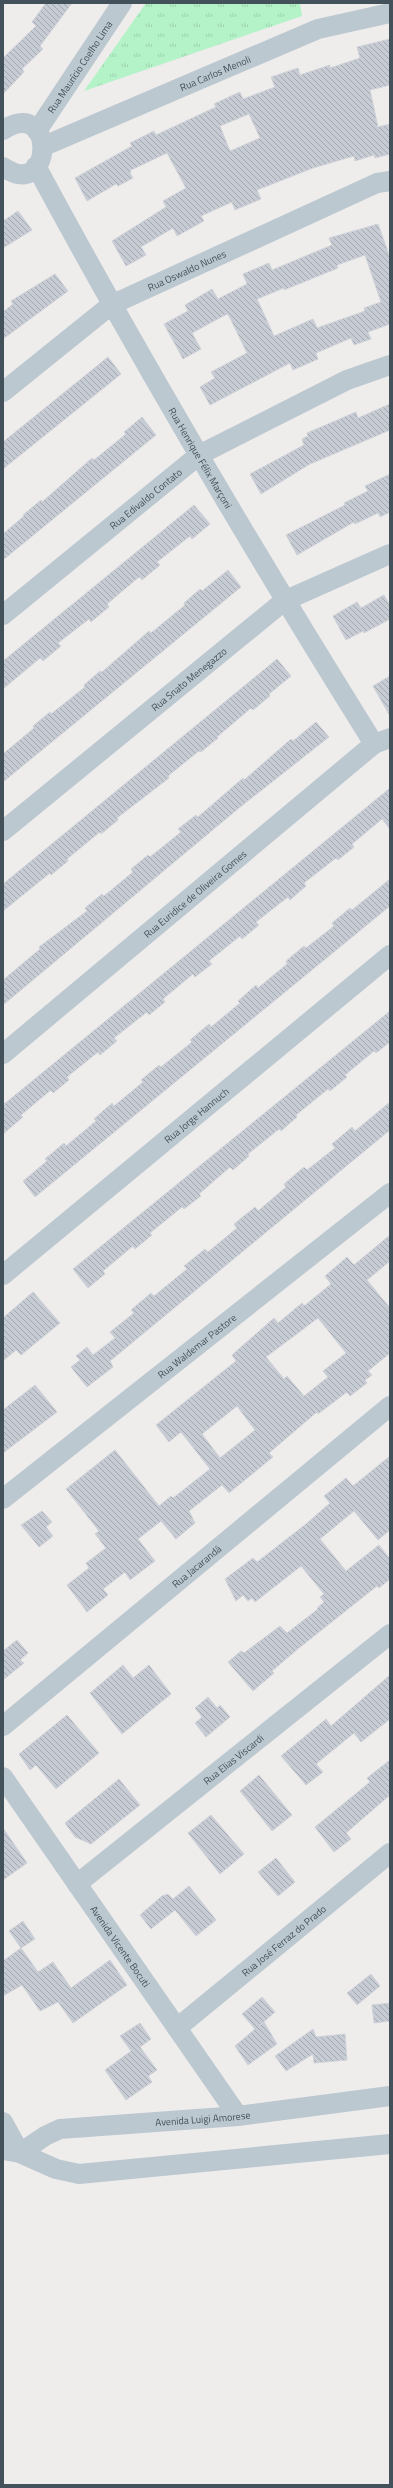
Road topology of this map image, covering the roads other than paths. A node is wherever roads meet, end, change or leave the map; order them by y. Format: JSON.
{"nodes":[{"id":1,"x":122,"y":3,"type":"edge"},
{"id":2,"x":390,"y":13,"type":"edge"},
{"id":3,"x":3,"y":130,"type":"edge"},
{"id":4,"x":40,"y":138,"type":"junction"},
{"id":5,"x":36,"y":166,"type":"junction"},
{"id":6,"x":3,"y":167,"type":"edge"},
{"id":7,"x":390,"y":182,"type":"edge"},
{"id":8,"x":111,"y":305,"type":"junction"},
{"id":9,"x":390,"y":365,"type":"edge"},
{"id":10,"x":3,"y":392,"type":"edge"},
{"id":11,"x":199,"y":455,"type":"junction"},
{"id":12,"x":390,"y":554,"type":"edge"},
{"id":13,"x":284,"y":601,"type":"junction"},
{"id":14,"x":3,"y":615,"type":"edge"},
{"id":15,"x":382,"y":741,"type":"edge"},
{"id":16,"x":3,"y":831,"type":"edge"},
{"id":17,"x":390,"y":955,"type":"edge"},
{"id":18,"x":3,"y":1054,"type":"edge"},
{"id":19,"x":390,"y":1193,"type":"edge"},
{"id":20,"x":3,"y":1275,"type":"edge"},
{"id":21,"x":390,"y":1406,"type":"edge"},
{"id":22,"x":3,"y":1499,"type":"edge"},
{"id":23,"x":390,"y":1634,"type":"edge"},
{"id":24,"x":3,"y":1726,"type":"edge"},
{"id":25,"x":3,"y":1777,"type":"edge"},
{"id":26,"x":390,"y":1852,"type":"edge"},
{"id":27,"x":77,"y":1884,"type":"junction"},
{"id":28,"x":177,"y":2028,"type":"junction"},
{"id":29,"x":390,"y":2096,"type":"edge"},
{"id":30,"x":238,"y":2116,"type":"junction"},
{"id":31,"x":3,"y":2122,"type":"edge"},
{"id":32,"x":390,"y":2144,"type":"edge"},
{"id":33,"x":12,"y":2151,"type":"edge"}],
"edges":[{"from":1,"to":4,"type":"street","name":"Rua Maurício Coelho Lima"},
{"from":2,"to":4,"type":"street","name":"Rua Carlos Menoli"},
{"from":3,"to":4,"type":"street"},
{"from":4,"to":5,"type":"street","name":"Rua Maurício Coelho Lima"},
{"from":5,"to":6,"type":"street"},
{"from":5,"to":8,"type":"street","name":"Rua Henrique Félix Marçoni"},
{"from":7,"to":8,"type":"street","name":"Rua Oswaldo Nunes"},
{"from":8,"to":10,"type":"street","name":"Rua Oswaldo Nunes"},
{"from":8,"to":11,"type":"street","name":"Rua Henrique Félix Marçoni"},
{"from":9,"to":11,"type":"street","name":"Rua Edivaldo Contato"},
{"from":11,"to":13,"type":"street","name":"Rua Henrique Félix Marçoni"},
{"from":11,"to":14,"type":"street","name":"Rua Edivaldo Contato"},
{"from":12,"to":13,"type":"street","name":"Rua Snato Menegazzo"},
{"from":13,"to":15,"type":"street","name":"Rua Henrique Félix Marçoni"},
{"from":13,"to":16,"type":"street","name":"Rua Snato Menegazzo"},
{"from":15,"to":18,"type":"street","name":"Rua Euridice de Oliveira Gomes"},
{"from":17,"to":20,"type":"street","name":"Rua Jorge Hannuch"},
{"from":19,"to":22,"type":"street","name":"Rua Waldemar Pastore"},
{"from":21,"to":24,"type":"street","name":"Rua Jacarandá"},
{"from":23,"to":27,"type":"street","name":"Rua Elias Viscardi"},
{"from":25,"to":27,"type":"street","name":"Avenida Vicente Bocuti"},
{"from":26,"to":28,"type":"street","name":"Rua José Ferraz do Prado"},
{"from":27,"to":28,"type":"street","name":"Avenida Vicente Bocuti"},
{"from":28,"to":30,"type":"street","name":"Avenida Vicente Bocuti"},
{"from":29,"to":30,"type":"street","name":"Avenida Luigi Amorese"},
{"from":30,"to":33,"type":"street","name":"Avenida Luigi Amorese"},
{"from":31,"to":33,"type":"street"},
{"from":32,"to":33,"type":"street"}]}
